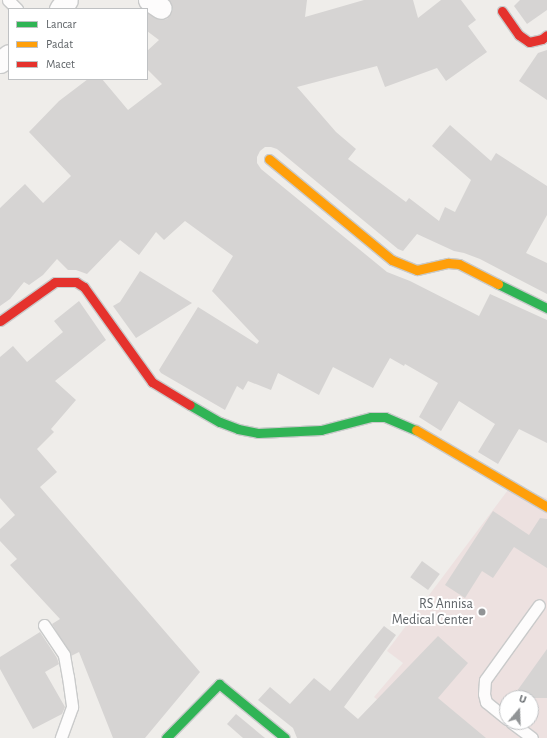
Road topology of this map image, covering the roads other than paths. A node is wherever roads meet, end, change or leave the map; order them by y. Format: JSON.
{"nodes":[{"id":1,"x":8,"y":0,"type":"edge"},
{"id":2,"x":67,"y":0,"type":"edge"},
{"id":3,"x":16,"y":8,"type":"edge"},
{"id":4,"x":61,"y":8,"type":"edge"},
{"id":5,"x":502,"y":11,"type":"dead end"},
{"id":6,"x":547,"y":35,"type":"edge"},
{"id":7,"x":8,"y":56,"type":"edge"},
{"id":8,"x":0,"y":62,"type":"edge"},
{"id":9,"x":269,"y":159,"type":"dead end"},
{"id":10,"x":547,"y":308,"type":"edge"},
{"id":11,"x":0,"y":321,"type":"edge"},
{"id":12,"x":547,"y":507,"type":"edge"},
{"id":13,"x":539,"y":605,"type":"dead end"},
{"id":14,"x":44,"y":625,"type":"dead end"},
{"id":15,"x":499,"y":713,"type":"edge"},
{"id":16,"x":522,"y":730,"type":"edge"},
{"id":17,"x":61,"y":738,"type":"edge"},
{"id":18,"x":166,"y":738,"type":"edge"},
{"id":19,"x":285,"y":738,"type":"edge"},
{"id":20,"x":532,"y":738,"type":"edge"}],
"edges":[{"from":1,"to":3,"type":"lane"},
{"from":2,"to":4,"type":"street"},
{"from":5,"to":6,"type":"street"},
{"from":7,"to":8,"type":"street"},
{"from":9,"to":10,"type":"street"},
{"from":11,"to":12,"type":"street"},
{"from":13,"to":15,"type":"lane"},
{"from":14,"to":17,"type":"lane"},
{"from":16,"to":20,"type":"lane"},
{"from":18,"to":19,"type":"street"}]}
